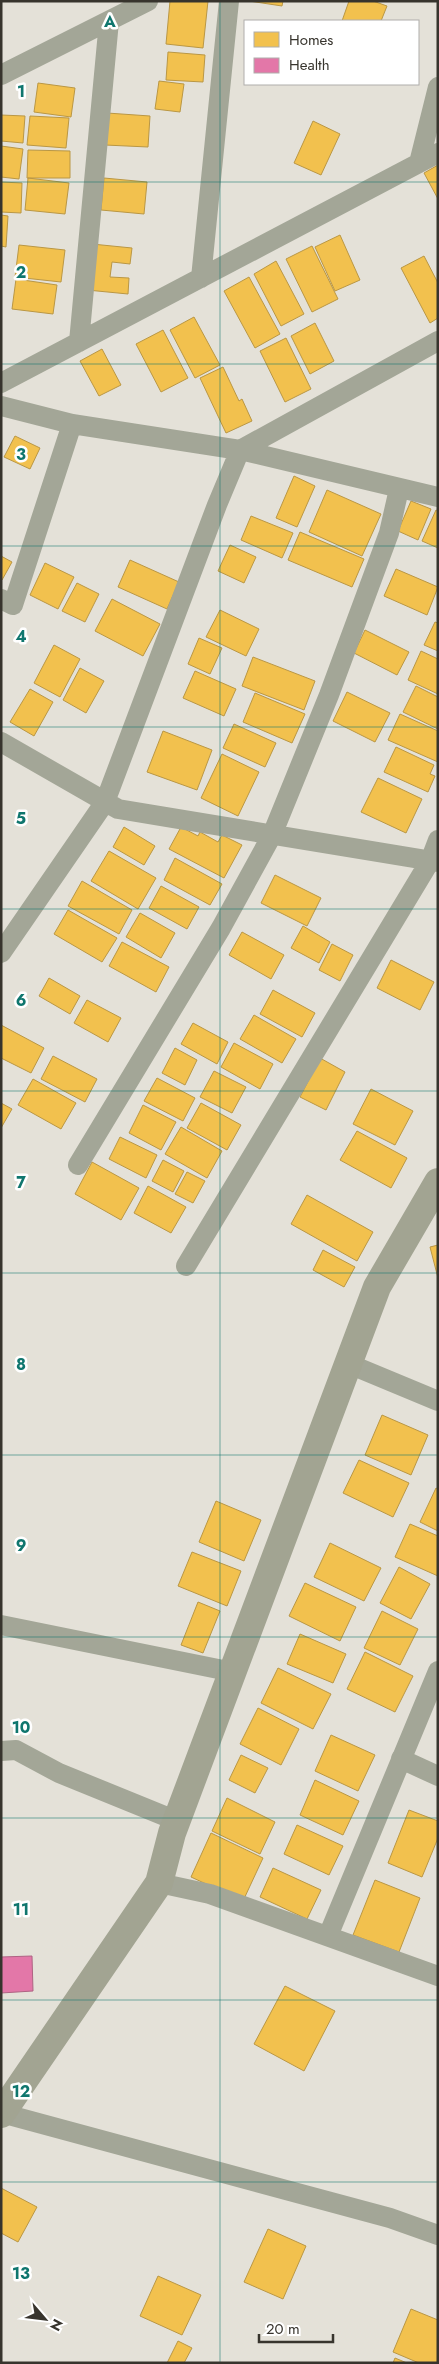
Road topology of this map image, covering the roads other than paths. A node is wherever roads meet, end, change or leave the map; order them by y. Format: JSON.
{"nodes":[{"id":1,"x":148,"y":1,"type":"edge"},
{"id":2,"x":229,"y":1,"type":"edge"},
{"id":3,"x":109,"y":21,"type":"junction"},
{"id":4,"x":1,"y":75,"type":"edge"},
{"id":5,"x":438,"y":87,"type":"edge"},
{"id":6,"x":438,"y":153,"type":"edge"},
{"id":7,"x":419,"y":163,"type":"junction"},
{"id":8,"x":201,"y":278,"type":"junction"},
{"id":9,"x":438,"y":341,"type":"edge"},
{"id":10,"x":79,"y":342,"type":"junction"},
{"id":11,"x":1,"y":383,"type":"edge"},
{"id":12,"x":1,"y":406,"type":"edge"},
{"id":13,"x":72,"y":424,"type":"junction"},
{"id":14,"x":240,"y":450,"type":"junction"},
{"id":15,"x":399,"y":489,"type":"junction"},
{"id":16,"x":438,"y":496,"type":"edge"},
{"id":17,"x":1,"y":599,"type":"edge"},
{"id":18,"x":1,"y":742,"type":"edge"},
{"id":19,"x":105,"y":802,"type":"junction"},
{"id":20,"x":272,"y":835,"type":"junction"},
{"id":21,"x":438,"y":840,"type":"edge"},
{"id":22,"x":434,"y":861,"type":"edge"},
{"id":23,"x":1,"y":953,"type":"edge"},
{"id":24,"x":78,"y":1165,"type":"dead end"},
{"id":25,"x":434,"y":1196,"type":"edge"},
{"id":26,"x":186,"y":1266,"type":"dead end"},
{"id":27,"x":349,"y":1364,"type":"junction"},
{"id":28,"x":438,"y":1402,"type":"edge"},
{"id":29,"x":1,"y":1625,"type":"edge"},
{"id":30,"x":438,"y":1671,"type":"edge"},
{"id":31,"x":233,"y":1672,"type":"junction"},
{"id":32,"x":1,"y":1751,"type":"edge"},
{"id":33,"x":401,"y":1759,"type":"junction"},
{"id":34,"x":438,"y":1776,"type":"edge"},
{"id":35,"x":177,"y":1821,"type":"junction"},
{"id":36,"x":159,"y":1883,"type":"junction"},
{"id":37,"x":328,"y":1936,"type":"junction"},
{"id":38,"x":438,"y":1976,"type":"edge"},
{"id":39,"x":1,"y":2113,"type":"edge"},
{"id":40,"x":438,"y":2235,"type":"edge"}],
"edges":[{"from":1,"to":3,"type":"street"},
{"from":2,"to":8,"type":"street"},
{"from":3,"to":4,"type":"street"},
{"from":3,"to":10,"type":"street"},
{"from":5,"to":7,"type":"street"},
{"from":6,"to":7,"type":"street"},
{"from":7,"to":8,"type":"street"},
{"from":8,"to":10,"type":"street"},
{"from":9,"to":14,"type":"street"},
{"from":10,"to":11,"type":"street"},
{"from":12,"to":13,"type":"street"},
{"from":13,"to":14,"type":"street"},
{"from":13,"to":17,"type":"street"},
{"from":14,"to":15,"type":"street"},
{"from":14,"to":19,"type":"street"},
{"from":15,"to":16,"type":"street"},
{"from":15,"to":20,"type":"street"},
{"from":18,"to":19,"type":"street"},
{"from":19,"to":20,"type":"street"},
{"from":19,"to":23,"type":"street"},
{"from":20,"to":22,"type":"street"},
{"from":20,"to":24,"type":"street"},
{"from":21,"to":22,"type":"street"},
{"from":22,"to":26,"type":"street"},
{"from":25,"to":27,"type":"street"},
{"from":27,"to":28,"type":"street"},
{"from":27,"to":31,"type":"street"},
{"from":29,"to":31,"type":"street"},
{"from":30,"to":33,"type":"street"},
{"from":31,"to":35,"type":"street"},
{"from":32,"to":35,"type":"street"},
{"from":33,"to":34,"type":"street"},
{"from":33,"to":37,"type":"street"},
{"from":35,"to":36,"type":"street"},
{"from":36,"to":37,"type":"street"},
{"from":36,"to":39,"type":"street"},
{"from":37,"to":38,"type":"street"},
{"from":39,"to":40,"type":"street"}]}
